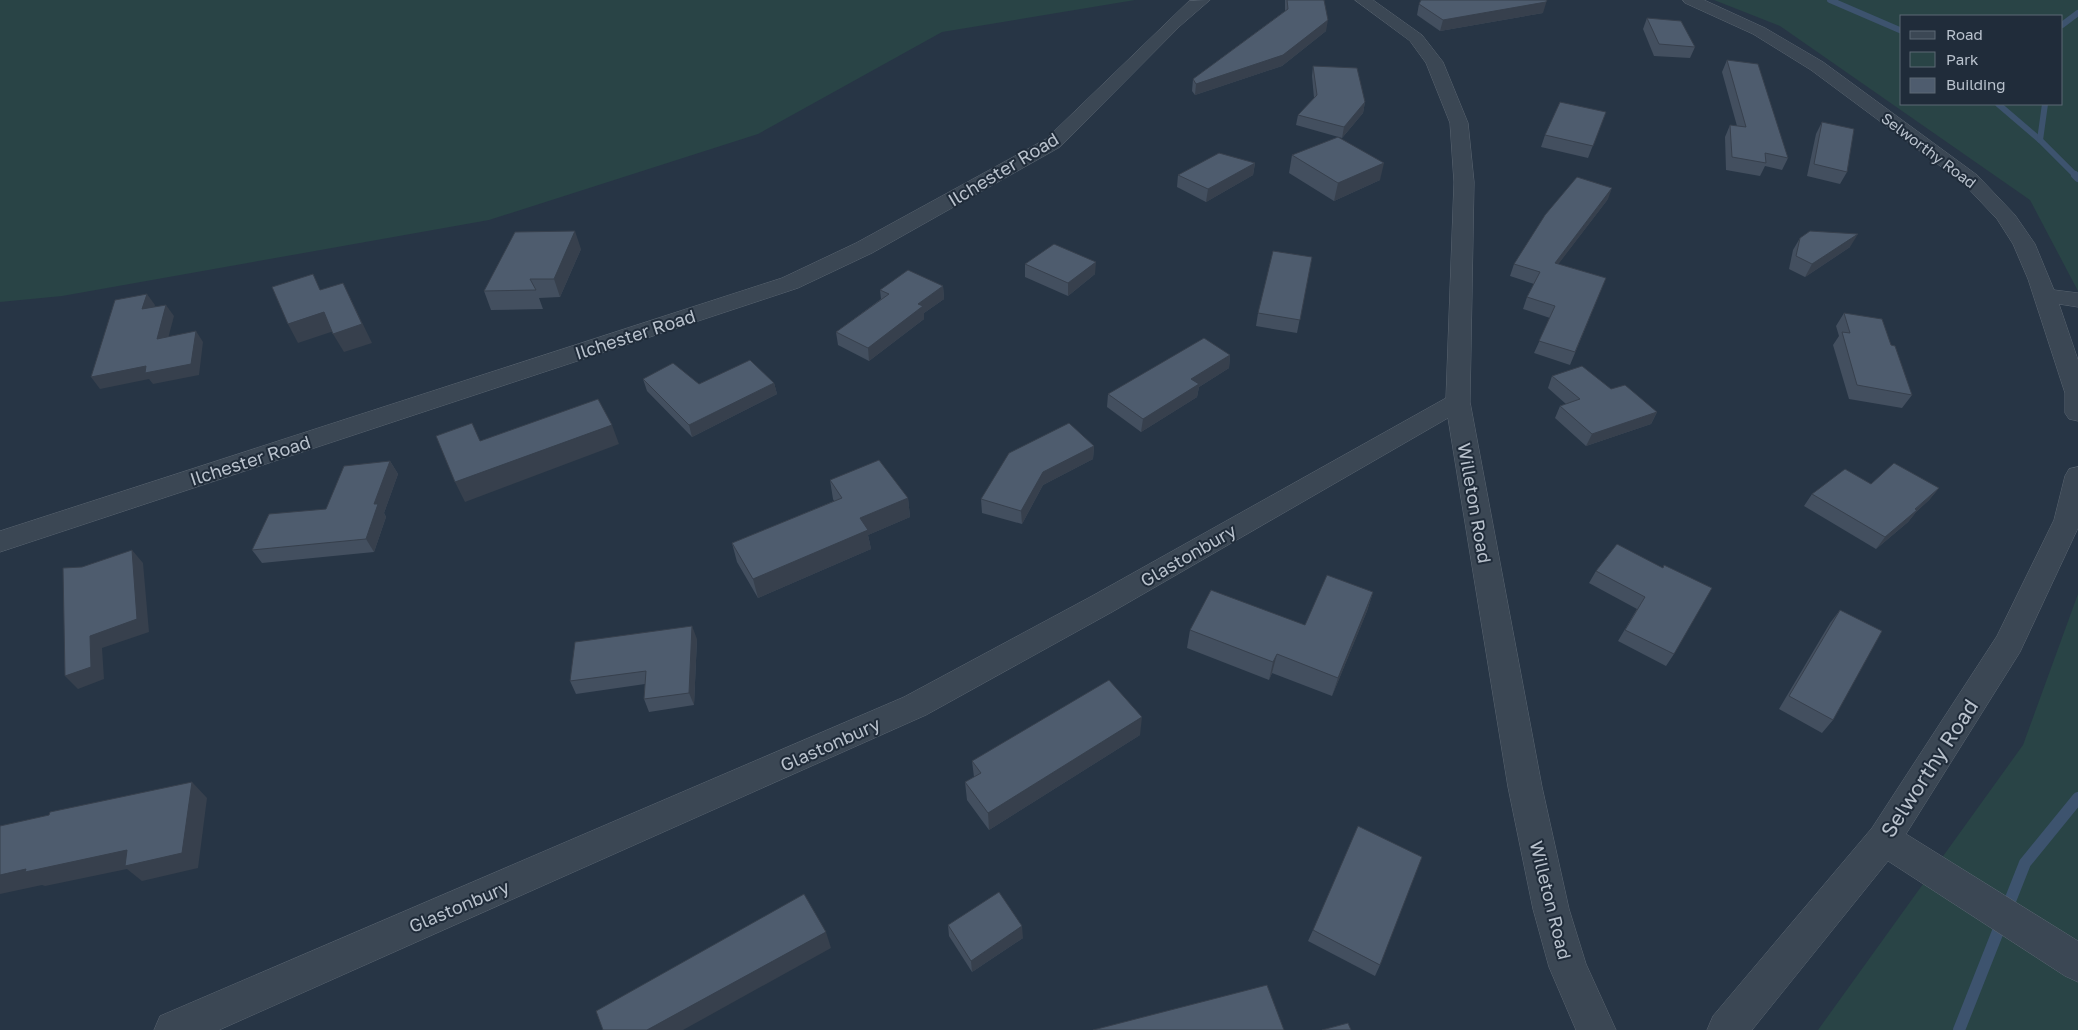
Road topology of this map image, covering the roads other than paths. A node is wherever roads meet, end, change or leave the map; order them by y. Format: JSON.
{"nodes":[{"id":1,"x":1202,"y":0,"type":"edge"},
{"id":2,"x":1363,"y":0,"type":"edge"},
{"id":3,"x":1691,"y":0,"type":"edge"},
{"id":4,"x":2045,"y":295,"type":"junction"},
{"id":5,"x":2078,"y":300,"type":"edge"},
{"id":6,"x":1458,"y":402,"type":"junction"},
{"id":7,"x":2078,"y":413,"type":"edge"},
{"id":8,"x":2078,"y":476,"type":"edge"},
{"id":9,"x":0,"y":542,"type":"edge"},
{"id":10,"x":1884,"y":839,"type":"junction"},
{"id":11,"x":2078,"y":963,"type":"edge"},
{"id":12,"x":174,"y":1030,"type":"edge"},
{"id":13,"x":1596,"y":1030,"type":"edge"},
{"id":14,"x":1727,"y":1030,"type":"edge"}],
"edges":[{"from":1,"to":9,"type":"street","name":"Ilchester Road"},
{"from":2,"to":6,"type":"street","name":"Willeton Road"},
{"from":3,"to":4,"type":"street","name":"Selworthy Road"},
{"from":4,"to":5,"type":"street"},
{"from":4,"to":7,"type":"street","name":"Selworthy Road"},
{"from":6,"to":12,"type":"street","name":"Glastonbury"},
{"from":6,"to":13,"type":"street","name":"Willeton Road"},
{"from":8,"to":10,"type":"street","name":"Selworthy Road"},
{"from":10,"to":11,"type":"street"},
{"from":10,"to":14,"type":"street","name":"Selworthy Road"}]}
